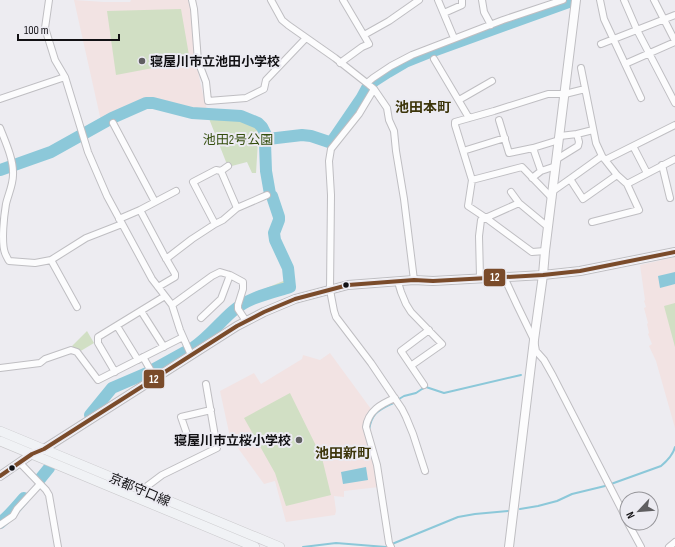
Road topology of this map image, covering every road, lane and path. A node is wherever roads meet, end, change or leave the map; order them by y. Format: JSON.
{"nodes":[{"id":1,"x":48,"y":0,"type":"edge"},
{"id":2,"x":192,"y":0,"type":"edge"},
{"id":3,"x":271,"y":0,"type":"edge"},
{"id":4,"x":343,"y":0,"type":"edge"},
{"id":5,"x":419,"y":0,"type":"edge"},
{"id":6,"x":438,"y":0,"type":"edge"},
{"id":7,"x":462,"y":0,"type":"edge"},
{"id":8,"x":482,"y":0,"type":"edge"},
{"id":9,"x":563,"y":0,"type":"edge"},
{"id":10,"x":600,"y":0,"type":"edge"},
{"id":11,"x":624,"y":0,"type":"edge"},
{"id":12,"x":654,"y":0,"type":"edge"},
{"id":13,"x":576,"y":2,"type":"edge"},
{"id":14,"x":444,"y":13,"type":"junction"},
{"id":15,"x":675,"y":15,"type":"edge"},
{"id":16,"x":664,"y":19,"type":"junction"},
{"id":17,"x":492,"y":25,"type":"junction"},
{"id":18,"x":637,"y":30,"type":"junction"},
{"id":19,"x":364,"y":35,"type":"junction"},
{"id":20,"x":306,"y":38,"type":"junction"},
{"id":21,"x":454,"y":38,"type":"junction"},
{"id":22,"x":613,"y":39,"type":"junction"},
{"id":23,"x":675,"y":42,"type":"edge"},
{"id":24,"x":601,"y":44,"type":"dead end"},
{"id":25,"x":649,"y":54,"type":"junction"},
{"id":26,"x":434,"y":59,"type":"dead end"},
{"id":27,"x":340,"y":63,"type":"junction"},
{"id":28,"x":625,"y":64,"type":"junction"},
{"id":29,"x":582,"y":68,"type":"dead end"},
{"id":30,"x":65,"y":77,"type":"junction"},
{"id":31,"x":492,"y":81,"type":"dead end"},
{"id":32,"x":370,"y":86,"type":"junction"},
{"id":33,"x":585,"y":89,"type":"junction"},
{"id":34,"x":565,"y":94,"type":"junction"},
{"id":35,"x":641,"y":98,"type":"dead end"},
{"id":36,"x":0,"y":99,"type":"edge"},
{"id":37,"x":459,"y":100,"type":"junction"},
{"id":38,"x":675,"y":102,"type":"edge"},
{"id":39,"x":469,"y":118,"type":"junction"},
{"id":40,"x":499,"y":120,"type":"dead end"},
{"id":41,"x":113,"y":123,"type":"dead end"},
{"id":42,"x":673,"y":126,"type":"edge"},
{"id":43,"x":0,"y":128,"type":"edge"},
{"id":44,"x":593,"y":130,"type":"junction"},
{"id":45,"x":675,"y":133,"type":"edge"},
{"id":46,"x":577,"y":134,"type":"junction"},
{"id":47,"x":505,"y":138,"type":"junction"},
{"id":48,"x":559,"y":138,"type":"junction"},
{"id":49,"x":633,"y":146,"type":"junction"},
{"id":50,"x":533,"y":148,"type":"junction"},
{"id":51,"x":463,"y":151,"type":"junction"},
{"id":52,"x":604,"y":158,"type":"junction"},
{"id":53,"x":675,"y":159,"type":"edge"},
{"id":54,"x":557,"y":162,"type":"junction"},
{"id":55,"x":662,"y":165,"type":"junction"},
{"id":56,"x":228,"y":166,"type":"dead end"},
{"id":57,"x":221,"y":171,"type":"junction"},
{"id":58,"x":541,"y":171,"type":"junction"},
{"id":59,"x":647,"y":173,"type":"junction"},
{"id":60,"x":617,"y":175,"type":"junction"},
{"id":61,"x":532,"y":178,"type":"junction"},
{"id":62,"x":570,"y":179,"type":"junction"},
{"id":63,"x":472,"y":180,"type":"junction"},
{"id":64,"x":627,"y":184,"type":"junction"},
{"id":65,"x":176,"y":191,"type":"dead end"},
{"id":66,"x":511,"y":192,"type":"dead end"},
{"id":67,"x":267,"y":195,"type":"dead end"},
{"id":68,"x":553,"y":195,"type":"junction"},
{"id":69,"x":670,"y":198,"type":"dead end"},
{"id":70,"x":155,"y":202,"type":"junction"},
{"id":71,"x":519,"y":202,"type":"junction"},
{"id":72,"x":237,"y":208,"type":"junction"},
{"id":73,"x":140,"y":210,"type":"junction"},
{"id":74,"x":486,"y":218,"type":"junction"},
{"id":75,"x":120,"y":221,"type":"junction"},
{"id":76,"x":592,"y":222,"type":"dead end"},
{"id":77,"x":215,"y":224,"type":"junction"},
{"id":78,"x":548,"y":227,"type":"junction"},
{"id":79,"x":545,"y":251,"type":"junction"},
{"id":80,"x":675,"y":252,"type":"edge"},
{"id":81,"x":166,"y":258,"type":"junction"},
{"id":82,"x":51,"y":260,"type":"junction"},
{"id":83,"x":230,"y":274,"type":"junction"},
{"id":84,"x":543,"y":274,"type":"junction"},
{"id":85,"x":480,"y":277,"type":"junction"},
{"id":86,"x":504,"y":277,"type":"junction"},
{"id":87,"x":414,"y":280,"type":"junction"},
{"id":88,"x":398,"y":282,"type":"junction"},
{"id":89,"x":158,"y":287,"type":"junction"},
{"id":90,"x":330,"y":290,"type":"junction"},
{"id":91,"x":165,"y":296,"type":"junction"},
{"id":92,"x":172,"y":305,"type":"junction"},
{"id":93,"x":77,"y":307,"type":"dead end"},
{"id":94,"x":141,"y":311,"type":"junction"},
{"id":95,"x":201,"y":318,"type":"dead end"},
{"id":96,"x":246,"y":321,"type":"junction"},
{"id":97,"x":117,"y":326,"type":"junction"},
{"id":98,"x":429,"y":330,"type":"junction"},
{"id":99,"x":183,"y":337,"type":"junction"},
{"id":100,"x":534,"y":340,"type":"junction"},
{"id":101,"x":164,"y":347,"type":"junction"},
{"id":102,"x":191,"y":355,"type":"junction"},
{"id":103,"x":141,"y":359,"type":"junction"},
{"id":104,"x":412,"y":365,"type":"junction"},
{"id":105,"x":0,"y":368,"type":"edge"},
{"id":106,"x":115,"y":372,"type":"junction"},
{"id":107,"x":152,"y":374,"type":"junction"},
{"id":108,"x":206,"y":384,"type":"dead end"},
{"id":109,"x":424,"y":385,"type":"dead end"},
{"id":110,"x":395,"y":398,"type":"junction"},
{"id":111,"x":210,"y":410,"type":"junction"},
{"id":112,"x":0,"y":431,"type":"edge"},
{"id":113,"x":0,"y":441,"type":"edge"},
{"id":114,"x":190,"y":443,"type":"dead end"},
{"id":115,"x":44,"y":449,"type":"junction"},
{"id":116,"x":32,"y":454,"type":"junction"},
{"id":117,"x":20,"y":463,"type":"junction"},
{"id":118,"x":425,"y":471,"type":"dead end"},
{"id":119,"x":0,"y":476,"type":"edge"},
{"id":120,"x":40,"y":484,"type":"junction"},
{"id":121,"x":142,"y":490,"type":"junction"},
{"id":122,"x":619,"y":504,"type":"edge"},
{"id":123,"x":0,"y":525,"type":"edge"},
{"id":124,"x":633,"y":531,"type":"edge"},
{"id":125,"x":675,"y":542,"type":"edge"},
{"id":126,"x":58,"y":547,"type":"edge"},
{"id":127,"x":255,"y":547,"type":"edge"},
{"id":128,"x":280,"y":547,"type":"edge"},
{"id":129,"x":391,"y":547,"type":"edge"},
{"id":130,"x":509,"y":547,"type":"edge"},
{"id":131,"x":641,"y":547,"type":"edge"},
{"id":132,"x":669,"y":547,"type":"edge"}],
"edges":[{"from":1,"to":30,"type":"street"},
{"from":2,"to":20,"type":"street"},
{"from":3,"to":20,"type":"street"},
{"from":4,"to":19,"type":"street"},
{"from":5,"to":19,"type":"street"},
{"from":6,"to":14,"type":"street"},
{"from":7,"to":14,"type":"street"},
{"from":8,"to":17,"type":"street"},
{"from":9,"to":17,"type":"street"},
{"from":10,"to":22,"type":"street"},
{"from":11,"to":18,"type":"street"},
{"from":12,"to":16,"type":"street"},
{"from":13,"to":34,"type":"main road"},
{"from":14,"to":21,"type":"street"},
{"from":15,"to":16,"type":"street"},
{"from":16,"to":18,"type":"street"},
{"from":16,"to":23,"type":"street"},
{"from":17,"to":21,"type":"street"},
{"from":18,"to":22,"type":"street"},
{"from":18,"to":25,"type":"street"},
{"from":19,"to":27,"type":"street"},
{"from":20,"to":27,"type":"street"},
{"from":21,"to":32,"type":"street"},
{"from":22,"to":24,"type":"street"},
{"from":22,"to":28,"type":"street"},
{"from":23,"to":25,"type":"street"},
{"from":25,"to":28,"type":"street"},
{"from":25,"to":38,"type":"street"},
{"from":26,"to":37,"type":"street"},
{"from":27,"to":32,"type":"street"},
{"from":28,"to":35,"type":"street"},
{"from":29,"to":33,"type":"street"},
{"from":30,"to":36,"type":"street"},
{"from":30,"to":75,"type":"street"},
{"from":31,"to":37,"type":"street"},
{"from":32,"to":87,"type":"street"},
{"from":32,"to":90,"type":"street"},
{"from":33,"to":34,"type":"street"},
{"from":33,"to":44,"type":"street"},
{"from":34,"to":39,"type":"street"},
{"from":34,"to":48,"type":"main road"},
{"from":37,"to":39,"type":"street"},
{"from":39,"to":51,"type":"street"},
{"from":40,"to":47,"type":"street"},
{"from":41,"to":70,"type":"street"},
{"from":42,"to":45,"type":"street"},
{"from":42,"to":49,"type":"street"},
{"from":43,"to":82,"type":"street"},
{"from":44,"to":46,"type":"street"},
{"from":44,"to":52,"type":"street"},
{"from":46,"to":48,"type":"street"},
{"from":46,"to":54,"type":"street"},
{"from":47,"to":50,"type":"street"},
{"from":47,"to":51,"type":"street"},
{"from":48,"to":50,"type":"street"},
{"from":48,"to":54,"type":"main road"},
{"from":49,"to":52,"type":"street"},
{"from":49,"to":59,"type":"street"},
{"from":50,"to":58,"type":"street"},
{"from":51,"to":63,"type":"street"},
{"from":52,"to":60,"type":"street"},
{"from":52,"to":62,"type":"street"},
{"from":53,"to":55,"type":"street"},
{"from":54,"to":58,"type":"street"},
{"from":54,"to":68,"type":"main road"},
{"from":55,"to":59,"type":"street"},
{"from":55,"to":69,"type":"street"},
{"from":56,"to":57,"type":"street"},
{"from":57,"to":72,"type":"street"},
{"from":57,"to":77,"type":"street"},
{"from":58,"to":61,"type":"street"},
{"from":59,"to":64,"type":"street"},
{"from":60,"to":62,"type":"street"},
{"from":60,"to":64,"type":"street"},
{"from":61,"to":63,"type":"street"},
{"from":61,"to":68,"type":"street"},
{"from":62,"to":68,"type":"street"},
{"from":63,"to":74,"type":"street"},
{"from":64,"to":76,"type":"street"},
{"from":65,"to":70,"type":"street"},
{"from":66,"to":71,"type":"street"},
{"from":67,"to":72,"type":"street"},
{"from":68,"to":78,"type":"main road"},
{"from":70,"to":73,"type":"street"},
{"from":71,"to":74,"type":"street"},
{"from":71,"to":78,"type":"street"},
{"from":72,"to":77,"type":"street"},
{"from":73,"to":75,"type":"street"},
{"from":73,"to":81,"type":"street"},
{"from":74,"to":79,"type":"street"},
{"from":74,"to":85,"type":"street"},
{"from":75,"to":82,"type":"street"},
{"from":75,"to":89,"type":"street"},
{"from":77,"to":81,"type":"street"},
{"from":78,"to":79,"type":"main road"},
{"from":79,"to":84,"type":"main road"},
{"from":80,"to":84,"type":"main road"},
{"from":81,"to":89,"type":"street"},
{"from":82,"to":93,"type":"street"},
{"from":83,"to":92,"type":"street"},
{"from":83,"to":95,"type":"street"},
{"from":83,"to":96,"type":"street"},
{"from":84,"to":86,"type":"main road"},
{"from":84,"to":100,"type":"main road"},
{"from":85,"to":86,"type":"main road"},
{"from":85,"to":87,"type":"main road"},
{"from":86,"to":100,"type":"street"},
{"from":87,"to":88,"type":"main road"},
{"from":88,"to":90,"type":"main road"},
{"from":88,"to":98,"type":"street"},
{"from":89,"to":91,"type":"street"},
{"from":90,"to":96,"type":"main road"},
{"from":90,"to":110,"type":"street"},
{"from":91,"to":92,"type":"street"},
{"from":91,"to":94,"type":"street"},
{"from":92,"to":99,"type":"street"},
{"from":94,"to":97,"type":"street"},
{"from":94,"to":101,"type":"street"},
{"from":96,"to":102,"type":"main road"},
{"from":97,"to":103,"type":"street"},
{"from":97,"to":106,"type":"street"},
{"from":98,"to":104,"type":"street"},
{"from":98,"to":104,"type":"street"},
{"from":99,"to":101,"type":"street"},
{"from":99,"to":102,"type":"street"},
{"from":100,"to":122,"type":"street"},
{"from":100,"to":130,"type":"main road"},
{"from":101,"to":103,"type":"street"},
{"from":102,"to":107,"type":"main road"},
{"from":103,"to":106,"type":"street"},
{"from":103,"to":107,"type":"street"},
{"from":104,"to":109,"type":"street"},
{"from":105,"to":106,"type":"street"},
{"from":107,"to":115,"type":"main road"},
{"from":108,"to":111,"type":"street"},
{"from":110,"to":118,"type":"street"},
{"from":110,"to":129,"type":"street"},
{"from":111,"to":114,"type":"street"},
{"from":111,"to":121,"type":"street"},
{"from":112,"to":115,"type":"main road","name":"京都守口線"},
{"from":113,"to":116,"type":"main road","name":"京都守口線"},
{"from":115,"to":116,"type":"main road"},
{"from":115,"to":121,"type":"main road","name":"京都守口線"},
{"from":116,"to":117,"type":"main road"},
{"from":116,"to":127,"type":"main road","name":"京都守口線"},
{"from":117,"to":119,"type":"main road"},
{"from":117,"to":120,"type":"street"},
{"from":120,"to":123,"type":"street"},
{"from":120,"to":126,"type":"street"},
{"from":121,"to":128,"type":"main road","name":"京都守口線"},
{"from":124,"to":131,"type":"street"},
{"from":125,"to":132,"type":"street"}]}
